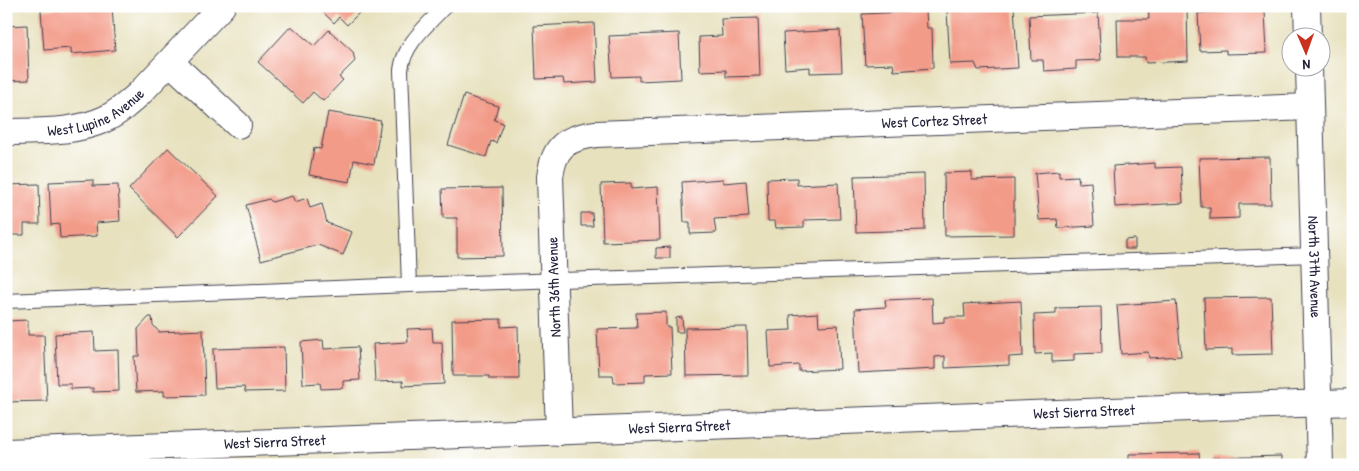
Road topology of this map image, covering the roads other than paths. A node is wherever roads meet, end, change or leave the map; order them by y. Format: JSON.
{"nodes":[{"id":1,"x":222,"y":6,"type":"edge"},
{"id":2,"x":445,"y":6,"type":"edge"},
{"id":3,"x":1307,"y":6,"type":"edge"},
{"id":4,"x":1308,"y":28,"type":"edge"},
{"id":5,"x":170,"y":62,"type":"junction"},
{"id":6,"x":1309,"y":78,"type":"edge"},
{"id":7,"x":1309,"y":107,"type":"junction"},
{"id":8,"x":238,"y":125,"type":"dead end"},
{"id":9,"x":6,"y":132,"type":"edge"},
{"id":10,"x":562,"y":146,"type":"joint"},
{"id":11,"x":1314,"y":255,"type":"junction"},
{"id":12,"x":554,"y":280,"type":"junction"},
{"id":13,"x":409,"y":285,"type":"junction"},
{"id":14,"x":6,"y":301,"type":"edge"},
{"id":15,"x":1353,"y":402,"type":"edge"},
{"id":16,"x":1318,"y":403,"type":"junction"},
{"id":17,"x":559,"y":432,"type":"junction"},
{"id":18,"x":6,"y":452,"type":"edge"},
{"id":19,"x":1320,"y":465,"type":"edge"}],
"edges":[{"from":1,"to":5,"type":"street","name":"West Lupine Avenue"},
{"from":2,"to":13,"type":"lane"},
{"from":3,"to":4,"type":"street"},
{"from":5,"to":8,"type":"street"},
{"from":5,"to":9,"type":"street","name":"West Lupine Avenue"},
{"from":6,"to":7,"type":"street","name":"North 37th Avenue"},
{"from":7,"to":10,"type":"street","name":"West Cortez Street"},
{"from":7,"to":11,"type":"street","name":"North 37th Avenue"},
{"from":10,"to":12,"type":"street","name":"North 36th Avenue"},
{"from":11,"to":12,"type":"lane"},
{"from":11,"to":16,"type":"street","name":"North 37th Avenue"},
{"from":12,"to":13,"type":"lane"},
{"from":12,"to":17,"type":"street","name":"North 36th Avenue"},
{"from":13,"to":14,"type":"lane"},
{"from":15,"to":16,"type":"street","name":"West Sierra Street"},
{"from":16,"to":17,"type":"street","name":"West Sierra Street"},
{"from":16,"to":19,"type":"street","name":"North 37th Avenue"},
{"from":17,"to":18,"type":"street","name":"West Sierra Street"}]}
